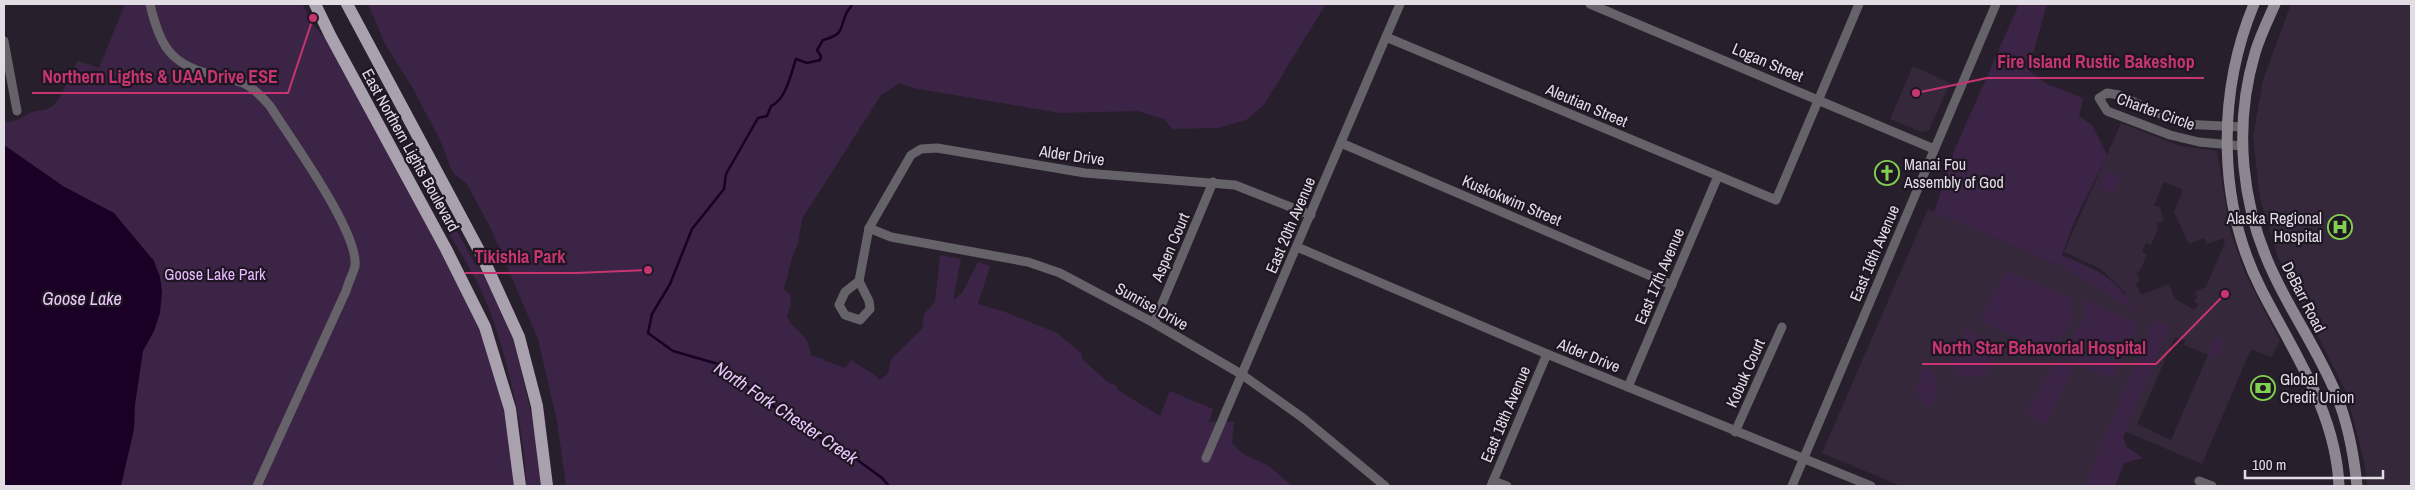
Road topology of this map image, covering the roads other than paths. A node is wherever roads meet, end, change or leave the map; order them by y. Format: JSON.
{"nodes":[{"id":1,"x":150,"y":4,"type":"edge"},
{"id":2,"x":315,"y":4,"type":"edge"},
{"id":3,"x":347,"y":4,"type":"edge"},
{"id":4,"x":1400,"y":4,"type":"edge"},
{"id":5,"x":1590,"y":4,"type":"edge"},
{"id":6,"x":1858,"y":4,"type":"edge"},
{"id":7,"x":1996,"y":4,"type":"edge"},
{"id":8,"x":2254,"y":4,"type":"edge"},
{"id":9,"x":2275,"y":4,"type":"edge"},
{"id":10,"x":1386,"y":36,"type":"junction"},
{"id":11,"x":4,"y":41,"type":"edge"},
{"id":12,"x":1818,"y":100,"type":"junction"},
{"id":13,"x":17,"y":111,"type":"dead end"},
{"id":14,"x":2228,"y":127,"type":"junction"},
{"id":15,"x":2243,"y":127,"type":"junction"},
{"id":16,"x":1341,"y":143,"type":"junction"},
{"id":17,"x":2228,"y":145,"type":"junction"},
{"id":18,"x":2242,"y":146,"type":"junction"},
{"id":19,"x":1934,"y":149,"type":"junction"},
{"id":20,"x":1718,"y":176,"type":"junction"},
{"id":21,"x":1213,"y":182,"type":"junction"},
{"id":22,"x":1311,"y":215,"type":"junction"},
{"id":23,"x":869,"y":228,"type":"junction"},
{"id":24,"x":1297,"y":247,"type":"junction"},
{"id":25,"x":859,"y":281,"type":"dead end"},
{"id":26,"x":1672,"y":285,"type":"junction"},
{"id":27,"x":1154,"y":323,"type":"junction"},
{"id":28,"x":1782,"y":327,"type":"dead end"},
{"id":29,"x":1547,"y":354,"type":"junction"},
{"id":30,"x":1241,"y":374,"type":"junction"},
{"id":31,"x":1628,"y":387,"type":"junction"},
{"id":32,"x":1735,"y":432,"type":"junction"},
{"id":33,"x":1206,"y":458,"type":"dead end"},
{"id":34,"x":1804,"y":458,"type":"junction"},
{"id":35,"x":2199,"y":480,"type":"dead end"},
{"id":36,"x":1492,"y":483,"type":"edge"},
{"id":37,"x":257,"y":486,"type":"edge"},
{"id":38,"x":520,"y":486,"type":"edge"},
{"id":39,"x":547,"y":486,"type":"edge"},
{"id":40,"x":1385,"y":486,"type":"edge"},
{"id":41,"x":1507,"y":486,"type":"edge"},
{"id":42,"x":1792,"y":486,"type":"edge"},
{"id":43,"x":1871,"y":486,"type":"edge"},
{"id":44,"x":2212,"y":486,"type":"edge"},
{"id":45,"x":2339,"y":486,"type":"edge"},
{"id":46,"x":2357,"y":486,"type":"edge"}],
"edges":[{"from":1,"to":37,"type":"street"},
{"from":2,"to":38,"type":"main road","name":"East Northern Lights Boulevard"},
{"from":3,"to":39,"type":"main road","name":"East Northern Lights Boulevard"},
{"from":4,"to":10,"type":"street","name":"East 20th Avenue"},
{"from":5,"to":12,"type":"street","name":"Logan Street"},
{"from":6,"to":12,"type":"street"},
{"from":7,"to":19,"type":"street","name":"East 16th Avenue"},
{"from":8,"to":14,"type":"main road","name":"DeBarr Road"},
{"from":9,"to":15,"type":"main road","name":"DeBarr Road"},
{"from":10,"to":16,"type":"street","name":"East 20th Avenue"},
{"from":10,"to":20,"type":"street","name":"Aleutian Street"},
{"from":11,"to":13,"type":"street"},
{"from":12,"to":19,"type":"street","name":"Logan Street"},
{"from":12,"to":20,"type":"street","name":"Aleutian Street"},
{"from":14,"to":15,"type":"street","name":"Charter Circle"},
{"from":14,"to":17,"type":"main road","name":"DeBarr Road"},
{"from":14,"to":17,"type":"street","name":"Charter Circle"},
{"from":15,"to":18,"type":"main road","name":"DeBarr Road"},
{"from":16,"to":22,"type":"street","name":"East 20th Avenue"},
{"from":16,"to":26,"type":"street","name":"Kuskokwim Street"},
{"from":17,"to":18,"type":"street","name":"Charter Circle"},
{"from":17,"to":45,"type":"main road","name":"DeBarr Road"},
{"from":18,"to":46,"type":"main road","name":"DeBarr Road"},
{"from":19,"to":34,"type":"street","name":"East 16th Avenue"},
{"from":20,"to":26,"type":"street","name":"East 17th Avenue"},
{"from":21,"to":22,"type":"street","name":"Alder Drive"},
{"from":21,"to":23,"type":"street","name":"Alder Drive"},
{"from":21,"to":27,"type":"street","name":"Aspen Court"},
{"from":22,"to":24,"type":"street","name":"East 20th Avenue"},
{"from":23,"to":25,"type":"street","name":"Alder Drive"},
{"from":23,"to":27,"type":"street","name":"Sunrise Drive"},
{"from":24,"to":29,"type":"street","name":"Alder Drive"},
{"from":24,"to":30,"type":"street","name":"East 20th Avenue"},
{"from":26,"to":31,"type":"street","name":"East 17th Avenue"},
{"from":27,"to":30,"type":"street","name":"Sunrise Drive"},
{"from":28,"to":32,"type":"street","name":"Kobuk Court"},
{"from":29,"to":31,"type":"street","name":"Alder Drive"},
{"from":29,"to":36,"type":"street","name":"East 18th Avenue"},
{"from":30,"to":33,"type":"street","name":"East 20th Avenue"},
{"from":30,"to":40,"type":"street","name":"Sunrise Drive"},
{"from":31,"to":32,"type":"street","name":"Alder Drive"},
{"from":32,"to":34,"type":"street","name":"Alder Drive"},
{"from":34,"to":42,"type":"street","name":"East 16th Avenue"},
{"from":34,"to":43,"type":"street","name":"Alder Drive"},
{"from":35,"to":44,"type":"street"},
{"from":36,"to":41,"type":"street"}]}
